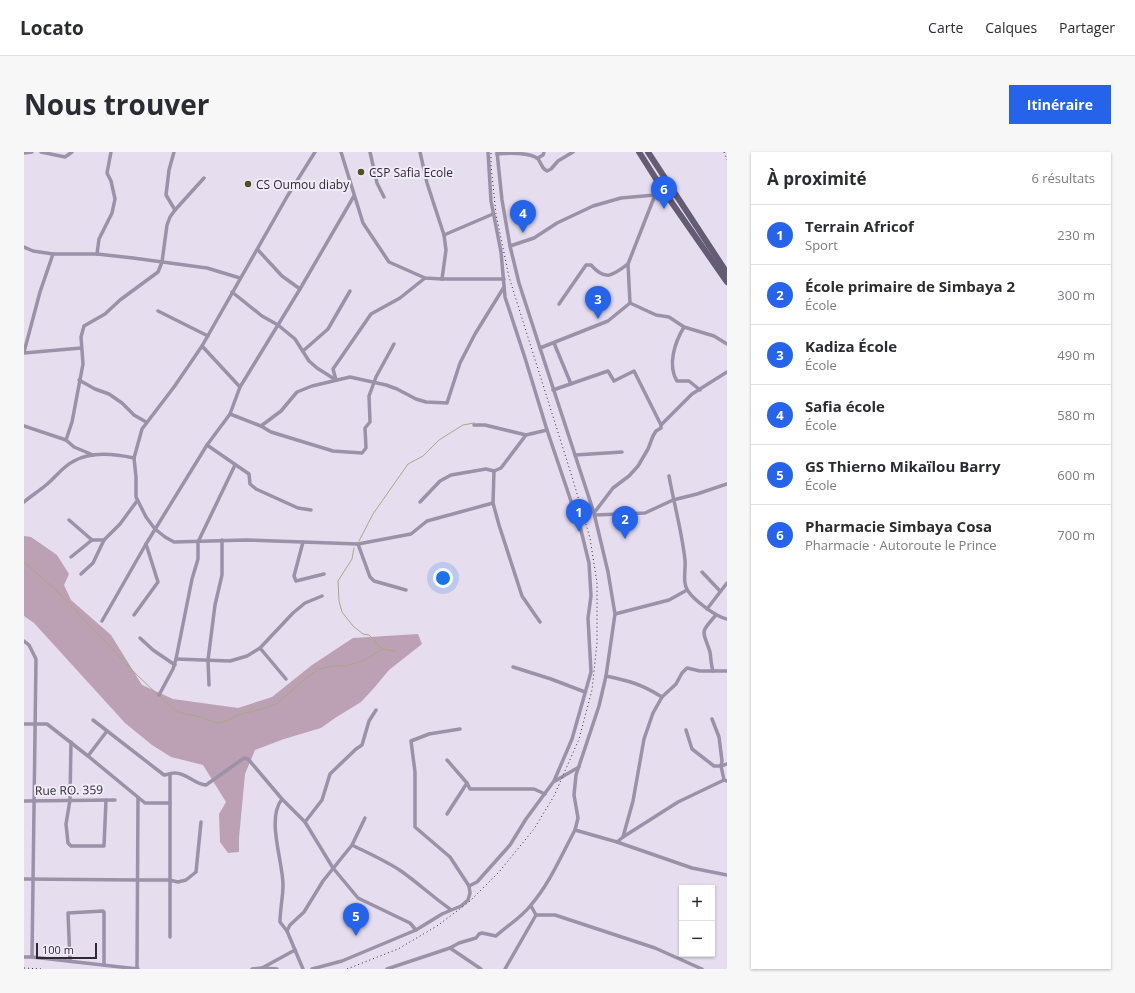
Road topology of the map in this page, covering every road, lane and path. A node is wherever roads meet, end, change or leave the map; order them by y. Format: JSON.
{"nodes":[{"id":1,"x":32,"y":152,"type":"edge"},
{"id":2,"x":41,"y":152,"type":"edge"},
{"id":3,"x":72,"y":152,"type":"edge"},
{"id":4,"x":111,"y":152,"type":"edge"},
{"id":5,"x":174,"y":152,"type":"edge"},
{"id":6,"x":315,"y":152,"type":"edge"},
{"id":7,"x":341,"y":152,"type":"edge"},
{"id":8,"x":370,"y":152,"type":"edge"},
{"id":9,"x":420,"y":152,"type":"edge"},
{"id":10,"x":488,"y":152,"type":"edge"},
{"id":11,"x":544,"y":152,"type":"edge"},
{"id":12,"x":573,"y":152,"type":"edge"},
{"id":13,"x":639,"y":152,"type":"edge"},
{"id":14,"x":648,"y":152,"type":"edge"},
{"id":15,"x":24,"y":153,"type":"edge"},
{"id":16,"x":497,"y":153,"type":"edge"},
{"id":17,"x":538,"y":158,"type":"junction"},
{"id":18,"x":204,"y":178,"type":"dead end"},
{"id":19,"x":663,"y":190,"type":"junction"},
{"id":20,"x":655,"y":195,"type":"junction"},
{"id":21,"x":354,"y":196,"type":"junction"},
{"id":22,"x":384,"y":197,"type":"dead end"},
{"id":23,"x":175,"y":210,"type":"junction"},
{"id":24,"x":494,"y":214,"type":"junction"},
{"id":25,"x":444,"y":235,"type":"junction"},
{"id":26,"x":510,"y":246,"type":"junction"},
{"id":27,"x":24,"y":247,"type":"edge"},
{"id":28,"x":258,"y":250,"type":"junction"},
{"id":29,"x":53,"y":254,"type":"junction"},
{"id":30,"x":97,"y":254,"type":"junction"},
{"id":31,"x":162,"y":262,"type":"junction"},
{"id":32,"x":628,"y":264,"type":"junction"},
{"id":33,"x":727,"y":273,"type":"edge"},
{"id":34,"x":240,"y":278,"type":"junction"},
{"id":35,"x":425,"y":278,"type":"junction"},
{"id":36,"x":442,"y":279,"type":"junction"},
{"id":37,"x":504,"y":279,"type":"junction"},
{"id":38,"x":727,"y":282,"type":"edge"},
{"id":39,"x":505,"y":286,"type":"junction"},
{"id":40,"x":300,"y":289,"type":"junction"},
{"id":41,"x":350,"y":291,"type":"dead end"},
{"id":42,"x":232,"y":292,"type":"junction"},
{"id":43,"x":630,"y":303,"type":"junction"},
{"id":44,"x":559,"y":304,"type":"dead end"},
{"id":45,"x":158,"y":312,"type":"dead end"},
{"id":46,"x":278,"y":325,"type":"junction"},
{"id":47,"x":684,"y":327,"type":"junction"},
{"id":48,"x":208,"y":336,"type":"junction"},
{"id":49,"x":554,"y":342,"type":"junction"},
{"id":50,"x":394,"y":344,"type":"dead end"},
{"id":51,"x":727,"y":344,"type":"edge"},
{"id":52,"x":202,"y":346,"type":"junction"},
{"id":53,"x":81,"y":348,"type":"junction"},
{"id":54,"x":540,"y":348,"type":"junction"},
{"id":55,"x":302,"y":351,"type":"junction"},
{"id":56,"x":24,"y":352,"type":"edge"},
{"id":57,"x":727,"y":372,"type":"edge"},
{"id":58,"x":79,"y":380,"type":"junction"},
{"id":59,"x":336,"y":380,"type":"junction"},
{"id":60,"x":375,"y":382,"type":"junction"},
{"id":61,"x":570,"y":384,"type":"junction"},
{"id":62,"x":240,"y":387,"type":"junction"},
{"id":63,"x":553,"y":390,"type":"junction"},
{"id":64,"x":700,"y":390,"type":"junction"},
{"id":65,"x":230,"y":414,"type":"junction"},
{"id":66,"x":146,"y":422,"type":"junction"},
{"id":67,"x":474,"y":425,"type":"dead end"},
{"id":68,"x":661,"y":425,"type":"junction"},
{"id":69,"x":24,"y":426,"type":"edge"},
{"id":70,"x":261,"y":426,"type":"junction"},
{"id":71,"x":547,"y":430,"type":"junction"},
{"id":72,"x":526,"y":435,"type":"junction"},
{"id":73,"x":66,"y":440,"type":"junction"},
{"id":74,"x":207,"y":445,"type":"junction"},
{"id":75,"x":622,"y":452,"type":"dead end"},
{"id":76,"x":93,"y":455,"type":"junction"},
{"id":77,"x":575,"y":456,"type":"junction"},
{"id":78,"x":134,"y":458,"type":"junction"},
{"id":79,"x":235,"y":465,"type":"junction"},
{"id":80,"x":494,"y":471,"type":"junction"},
{"id":81,"x":669,"y":476,"type":"dead end"},
{"id":82,"x":727,"y":484,"type":"edge"},
{"id":83,"x":673,"y":500,"type":"junction"},
{"id":84,"x":137,"y":501,"type":"junction"},
{"id":85,"x":24,"y":502,"type":"edge"},
{"id":86,"x":420,"y":502,"type":"dead end"},
{"id":87,"x":493,"y":504,"type":"junction"},
{"id":88,"x":311,"y":510,"type":"dead end"},
{"id":89,"x":594,"y":514,"type":"junction"},
{"id":90,"x":69,"y":520,"type":"dead end"},
{"id":91,"x":156,"y":529,"type":"junction"},
{"id":92,"x":92,"y":540,"type":"junction"},
{"id":93,"x":104,"y":540,"type":"junction"},
{"id":94,"x":222,"y":540,"type":"junction"},
{"id":95,"x":198,"y":542,"type":"junction"},
{"id":96,"x":303,"y":542,"type":"junction"},
{"id":97,"x":146,"y":544,"type":"junction"},
{"id":98,"x":358,"y":544,"type":"junction"},
{"id":99,"x":71,"y":557,"type":"dead end"},
{"id":100,"x":702,"y":572,"type":"dead end"},
{"id":101,"x":81,"y":574,"type":"dead end"},
{"id":102,"x":324,"y":574,"type":"dead end"},
{"id":103,"x":727,"y":583,"type":"edge"},
{"id":104,"x":406,"y":590,"type":"dead end"},
{"id":105,"x":687,"y":590,"type":"junction"},
{"id":106,"x":720,"y":591,"type":"junction"},
{"id":107,"x":322,"y":596,"type":"dead end"},
{"id":108,"x":707,"y":609,"type":"junction"},
{"id":109,"x":615,"y":614,"type":"junction"},
{"id":110,"x":134,"y":615,"type":"dead end"},
{"id":111,"x":716,"y":615,"type":"junction"},
{"id":112,"x":727,"y":619,"type":"edge"},
{"id":113,"x":102,"y":621,"type":"dead end"},
{"id":114,"x":540,"y":622,"type":"dead end"},
{"id":115,"x":140,"y":638,"type":"dead end"},
{"id":116,"x":24,"y":641,"type":"edge"},
{"id":117,"x":260,"y":648,"type":"junction"},
{"id":118,"x":176,"y":659,"type":"junction"},
{"id":119,"x":208,"y":660,"type":"junction"},
{"id":120,"x":175,"y":664,"type":"junction"},
{"id":121,"x":513,"y":667,"type":"dead end"},
{"id":122,"x":713,"y":671,"type":"junction"},
{"id":123,"x":727,"y":671,"type":"edge"},
{"id":124,"x":606,"y":676,"type":"junction"},
{"id":125,"x":286,"y":679,"type":"dead end"},
{"id":126,"x":209,"y":685,"type":"dead end"},
{"id":127,"x":585,"y":692,"type":"junction"},
{"id":128,"x":160,"y":694,"type":"dead end"},
{"id":129,"x":662,"y":697,"type":"junction"},
{"id":130,"x":376,"y":710,"type":"dead end"},
{"id":131,"x":712,"y":718,"type":"dead end"},
{"id":132,"x":93,"y":720,"type":"dead end"},
{"id":133,"x":24,"y":724,"type":"edge"},
{"id":134,"x":36,"y":724,"type":"junction"},
{"id":135,"x":460,"y":729,"type":"dead end"},
{"id":136,"x":686,"y":730,"type":"dead end"},
{"id":137,"x":107,"y":731,"type":"junction"},
{"id":138,"x":71,"y":742,"type":"junction"},
{"id":139,"x":88,"y":756,"type":"junction"},
{"id":140,"x":447,"y":760,"type":"dead end"},
{"id":141,"x":727,"y":764,"type":"edge"},
{"id":142,"x":721,"y":766,"type":"junction"},
{"id":143,"x":579,"y":767,"type":"junction"},
{"id":144,"x":170,"y":774,"type":"junction"},
{"id":145,"x":726,"y":780,"type":"edge"},
{"id":146,"x":554,"y":781,"type":"junction"},
{"id":147,"x":467,"y":783,"type":"junction"},
{"id":148,"x":545,"y":794,"type":"junction"},
{"id":149,"x":138,"y":798,"type":"junction"},
{"id":150,"x":70,"y":800,"type":"junction"},
{"id":151,"x":106,"y":800,"type":"junction"},
{"id":152,"x":115,"y":800,"type":"dead end"},
{"id":153,"x":282,"y":800,"type":"junction"},
{"id":154,"x":24,"y":801,"type":"edge"},
{"id":155,"x":35,"y":801,"type":"junction"},
{"id":156,"x":170,"y":803,"type":"junction"},
{"id":157,"x":447,"y":814,"type":"dead end"},
{"id":158,"x":365,"y":818,"type":"dead end"},
{"id":159,"x":201,"y":822,"type":"dead end"},
{"id":160,"x":306,"y":822,"type":"junction"},
{"id":161,"x":574,"y":830,"type":"junction"},
{"id":162,"x":623,"y":837,"type":"junction"},
{"id":163,"x":617,"y":842,"type":"junction"},
{"id":164,"x":352,"y":845,"type":"junction"},
{"id":165,"x":333,"y":868,"type":"junction"},
{"id":166,"x":727,"y":875,"type":"edge"},
{"id":167,"x":24,"y":879,"type":"edge"},
{"id":168,"x":33,"y":879,"type":"junction"},
{"id":169,"x":138,"y":880,"type":"junction"},
{"id":170,"x":169,"y":880,"type":"junction"},
{"id":171,"x":469,"y":886,"type":"junction"},
{"id":172,"x":530,"y":906,"type":"junction"},
{"id":173,"x":450,"y":909,"type":"junction"},
{"id":174,"x":536,"y":915,"type":"junction"},
{"id":175,"x":416,"y":930,"type":"junction"},
{"id":176,"x":287,"y":931,"type":"junction"},
{"id":177,"x":170,"y":937,"type":"dead end"},
{"id":178,"x":450,"y":948,"type":"junction"},
{"id":179,"x":295,"y":950,"type":"junction"},
{"id":180,"x":24,"y":957,"type":"edge"},
{"id":181,"x":32,"y":957,"type":"junction"},
{"id":182,"x":70,"y":961,"type":"junction"},
{"id":183,"x":408,"y":963,"type":"junction"},
{"id":184,"x":104,"y":965,"type":"junction"},
{"id":185,"x":262,"y":968,"type":"junction"},
{"id":186,"x":138,"y":969,"type":"edge"},
{"id":187,"x":252,"y":969,"type":"edge"},
{"id":188,"x":277,"y":969,"type":"edge"},
{"id":189,"x":303,"y":969,"type":"edge"},
{"id":190,"x":312,"y":969,"type":"edge"},
{"id":191,"x":387,"y":969,"type":"edge"},
{"id":192,"x":409,"y":969,"type":"edge"},
{"id":193,"x":481,"y":969,"type":"edge"},
{"id":194,"x":506,"y":969,"type":"edge"},
{"id":195,"x":702,"y":969,"type":"edge"}],
"edges":[{"from":1,"to":15,"type":"street"},
{"from":2,"to":3,"type":"street"},
{"from":4,"to":30,"type":"street"},
{"from":5,"to":23,"type":"street"},
{"from":6,"to":28,"type":"street"},
{"from":7,"to":21,"type":"street"},
{"from":8,"to":22,"type":"street"},
{"from":9,"to":25,"type":"street"},
{"from":10,"to":24,"type":"street"},
{"from":11,"to":17,"type":"street"},
{"from":12,"to":17,"type":"street"},
{"from":13,"to":19,"type":"main road"},
{"from":14,"to":33,"type":"main road"},
{"from":16,"to":17,"type":"street"},
{"from":16,"to":26,"type":"street"},
{"from":18,"to":23,"type":"street"},
{"from":19,"to":20,"type":"street"},
{"from":19,"to":38,"type":"main road"},
{"from":20,"to":26,"type":"street"},
{"from":20,"to":32,"type":"street"},
{"from":21,"to":35,"type":"street"},
{"from":21,"to":40,"type":"street"},
{"from":23,"to":31,"type":"street"},
{"from":24,"to":25,"type":"street"},
{"from":24,"to":37,"type":"street"},
{"from":25,"to":36,"type":"street"},
{"from":26,"to":54,"type":"street"},
{"from":27,"to":29,"type":"street"},
{"from":28,"to":34,"type":"street"},
{"from":28,"to":40,"type":"street"},
{"from":29,"to":30,"type":"street"},
{"from":29,"to":56,"type":"street"},
{"from":30,"to":31,"type":"street"},
{"from":31,"to":34,"type":"street"},
{"from":31,"to":53,"type":"street"},
{"from":32,"to":43,"type":"street"},
{"from":32,"to":44,"type":"street"},
{"from":34,"to":42,"type":"street"},
{"from":35,"to":36,"type":"street"},
{"from":35,"to":59,"type":"street"},
{"from":36,"to":37,"type":"street"},
{"from":37,"to":39,"type":"street"},
{"from":39,"to":60,"type":"street"},
{"from":39,"to":71,"type":"street"},
{"from":40,"to":46,"type":"street"},
{"from":41,"to":55,"type":"street"},
{"from":42,"to":46,"type":"street"},
{"from":42,"to":48,"type":"street"},
{"from":43,"to":47,"type":"street"},
{"from":43,"to":49,"type":"street"},
{"from":45,"to":48,"type":"street"},
{"from":46,"to":55,"type":"street"},
{"from":46,"to":62,"type":"street"},
{"from":47,"to":51,"type":"street"},
{"from":47,"to":64,"type":"street"},
{"from":48,"to":52,"type":"street"},
{"from":49,"to":54,"type":"street"},
{"from":49,"to":61,"type":"street"},
{"from":50,"to":60,"type":"street"},
{"from":52,"to":62,"type":"street"},
{"from":52,"to":66,"type":"street"},
{"from":53,"to":56,"type":"street"},
{"from":53,"to":58,"type":"street"},
{"from":54,"to":63,"type":"street"},
{"from":55,"to":59,"type":"street"},
{"from":57,"to":64,"type":"street"},
{"from":58,"to":66,"type":"street"},
{"from":58,"to":73,"type":"street"},
{"from":59,"to":60,"type":"street"},
{"from":59,"to":70,"type":"street"},
{"from":60,"to":70,"type":"street"},
{"from":61,"to":63,"type":"street"},
{"from":61,"to":68,"type":"street"},
{"from":62,"to":65,"type":"street"},
{"from":63,"to":77,"type":"street"},
{"from":64,"to":68,"type":"street"},
{"from":65,"to":70,"type":"street"},
{"from":65,"to":74,"type":"street"},
{"from":66,"to":78,"type":"street"},
{"from":67,"to":72,"type":"street"},
{"from":68,"to":89,"type":"street"},
{"from":69,"to":73,"type":"street"},
{"from":71,"to":72,"type":"street"},
{"from":71,"to":127,"type":"street"},
{"from":72,"to":80,"type":"street"},
{"from":73,"to":76,"type":"street"},
{"from":74,"to":79,"type":"street"},
{"from":74,"to":91,"type":"street"},
{"from":75,"to":77,"type":"street"},
{"from":76,"to":78,"type":"street"},
{"from":76,"to":85,"type":"street"},
{"from":77,"to":89,"type":"street"},
{"from":78,"to":84,"type":"street"},
{"from":79,"to":88,"type":"street"},
{"from":79,"to":95,"type":"street"},
{"from":80,"to":86,"type":"street"},
{"from":80,"to":87,"type":"street"},
{"from":81,"to":83,"type":"street"},
{"from":82,"to":83,"type":"street"},
{"from":83,"to":89,"type":"street"},
{"from":83,"to":105,"type":"street"},
{"from":84,"to":91,"type":"street"},
{"from":84,"to":93,"type":"street"},
{"from":87,"to":98,"type":"street"},
{"from":87,"to":114,"type":"street"},
{"from":89,"to":109,"type":"street"},
{"from":90,"to":92,"type":"street"},
{"from":91,"to":95,"type":"street"},
{"from":91,"to":97,"type":"street"},
{"from":92,"to":93,"type":"street"},
{"from":92,"to":99,"type":"street"},
{"from":93,"to":101,"type":"street"},
{"from":94,"to":95,"type":"street"},
{"from":94,"to":96,"type":"street"},
{"from":94,"to":119,"type":"street"},
{"from":95,"to":118,"type":"street"},
{"from":96,"to":98,"type":"street"},
{"from":96,"to":102,"type":"street"},
{"from":97,"to":110,"type":"street"},
{"from":97,"to":113,"type":"street"},
{"from":98,"to":104,"type":"street"},
{"from":100,"to":106,"type":"street"},
{"from":103,"to":106,"type":"street"},
{"from":105,"to":108,"type":"street"},
{"from":105,"to":109,"type":"street"},
{"from":106,"to":108,"type":"street"},
{"from":107,"to":117,"type":"street"},
{"from":108,"to":111,"type":"street"},
{"from":109,"to":124,"type":"street"},
{"from":111,"to":112,"type":"street"},
{"from":111,"to":122,"type":"street"},
{"from":115,"to":120,"type":"street"},
{"from":116,"to":134,"type":"street"},
{"from":117,"to":119,"type":"street"},
{"from":117,"to":125,"type":"street"},
{"from":118,"to":119,"type":"street"},
{"from":118,"to":120,"type":"street"},
{"from":119,"to":126,"type":"street"},
{"from":120,"to":128,"type":"street"},
{"from":121,"to":127,"type":"street"},
{"from":122,"to":123,"type":"street"},
{"from":122,"to":129,"type":"street"},
{"from":124,"to":129,"type":"street"},
{"from":124,"to":143,"type":"street"},
{"from":127,"to":146,"type":"street"},
{"from":129,"to":162,"type":"street"},
{"from":130,"to":160,"type":"street"},
{"from":131,"to":142,"type":"street"},
{"from":132,"to":137,"type":"street"},
{"from":133,"to":134,"type":"street"},
{"from":134,"to":138,"type":"street"},
{"from":134,"to":155,"type":"street"},
{"from":135,"to":171,"type":"street"},
{"from":136,"to":142,"type":"street"},
{"from":137,"to":139,"type":"street"},
{"from":137,"to":144,"type":"street"},
{"from":138,"to":139,"type":"street"},
{"from":138,"to":150,"type":"street"},
{"from":139,"to":149,"type":"street"},
{"from":140,"to":147,"type":"street"},
{"from":141,"to":142,"type":"street"},
{"from":142,"to":145,"type":"street"},
{"from":143,"to":146,"type":"street"},
{"from":143,"to":161,"type":"street"},
{"from":144,"to":153,"type":"street"},
{"from":144,"to":156,"type":"street"},
{"from":145,"to":162,"type":"street"},
{"from":146,"to":148,"type":"street"},
{"from":147,"to":148,"type":"street"},
{"from":147,"to":157,"type":"street"},
{"from":148,"to":171,"type":"street"},
{"from":149,"to":156,"type":"street"},
{"from":149,"to":169,"type":"street"},
{"from":150,"to":151,"type":"street","name":"Rue RO. 359"},
{"from":150,"to":151,"type":"street"},
{"from":150,"to":155,"type":"street","name":"Rue RO. 359"},
{"from":151,"to":152,"type":"street","name":"Rue RO. 359"},
{"from":153,"to":160,"type":"street"},
{"from":153,"to":176,"type":"street"},
{"from":154,"to":155,"type":"street","name":"Rue RO. 359"},
{"from":155,"to":168,"type":"street"},
{"from":156,"to":170,"type":"street"},
{"from":158,"to":164,"type":"street"},
{"from":159,"to":170,"type":"street"},
{"from":160,"to":165,"type":"street"},
{"from":161,"to":163,"type":"street"},
{"from":161,"to":172,"type":"street"},
{"from":162,"to":163,"type":"street"},
{"from":163,"to":166,"type":"street"},
{"from":164,"to":165,"type":"street"},
{"from":164,"to":173,"type":"street"},
{"from":165,"to":175,"type":"street"},
{"from":165,"to":176,"type":"street"},
{"from":167,"to":168,"type":"street"},
{"from":168,"to":169,"type":"street"},
{"from":168,"to":181,"type":"street"},
{"from":169,"to":170,"type":"street"},
{"from":169,"to":186,"type":"street"},
{"from":170,"to":177,"type":"street"},
{"from":171,"to":173,"type":"street"},
{"from":172,"to":174,"type":"street"},
{"from":172,"to":178,"type":"street"},
{"from":173,"to":175,"type":"street"},
{"from":174,"to":194,"type":"street"},
{"from":174,"to":195,"type":"street"},
{"from":175,"to":190,"type":"street"},
{"from":176,"to":179,"type":"street"},
{"from":178,"to":183,"type":"street"},
{"from":178,"to":193,"type":"street"},
{"from":179,"to":185,"type":"street"},
{"from":179,"to":189,"type":"street"},
{"from":180,"to":181,"type":"street"},
{"from":181,"to":182,"type":"street"},
{"from":182,"to":184,"type":"street"},
{"from":182,"to":184,"type":"street"},
{"from":183,"to":191,"type":"street"},
{"from":183,"to":192,"type":"street"},
{"from":184,"to":186,"type":"street"},
{"from":185,"to":187,"type":"street"},
{"from":185,"to":188,"type":"street"}]}
